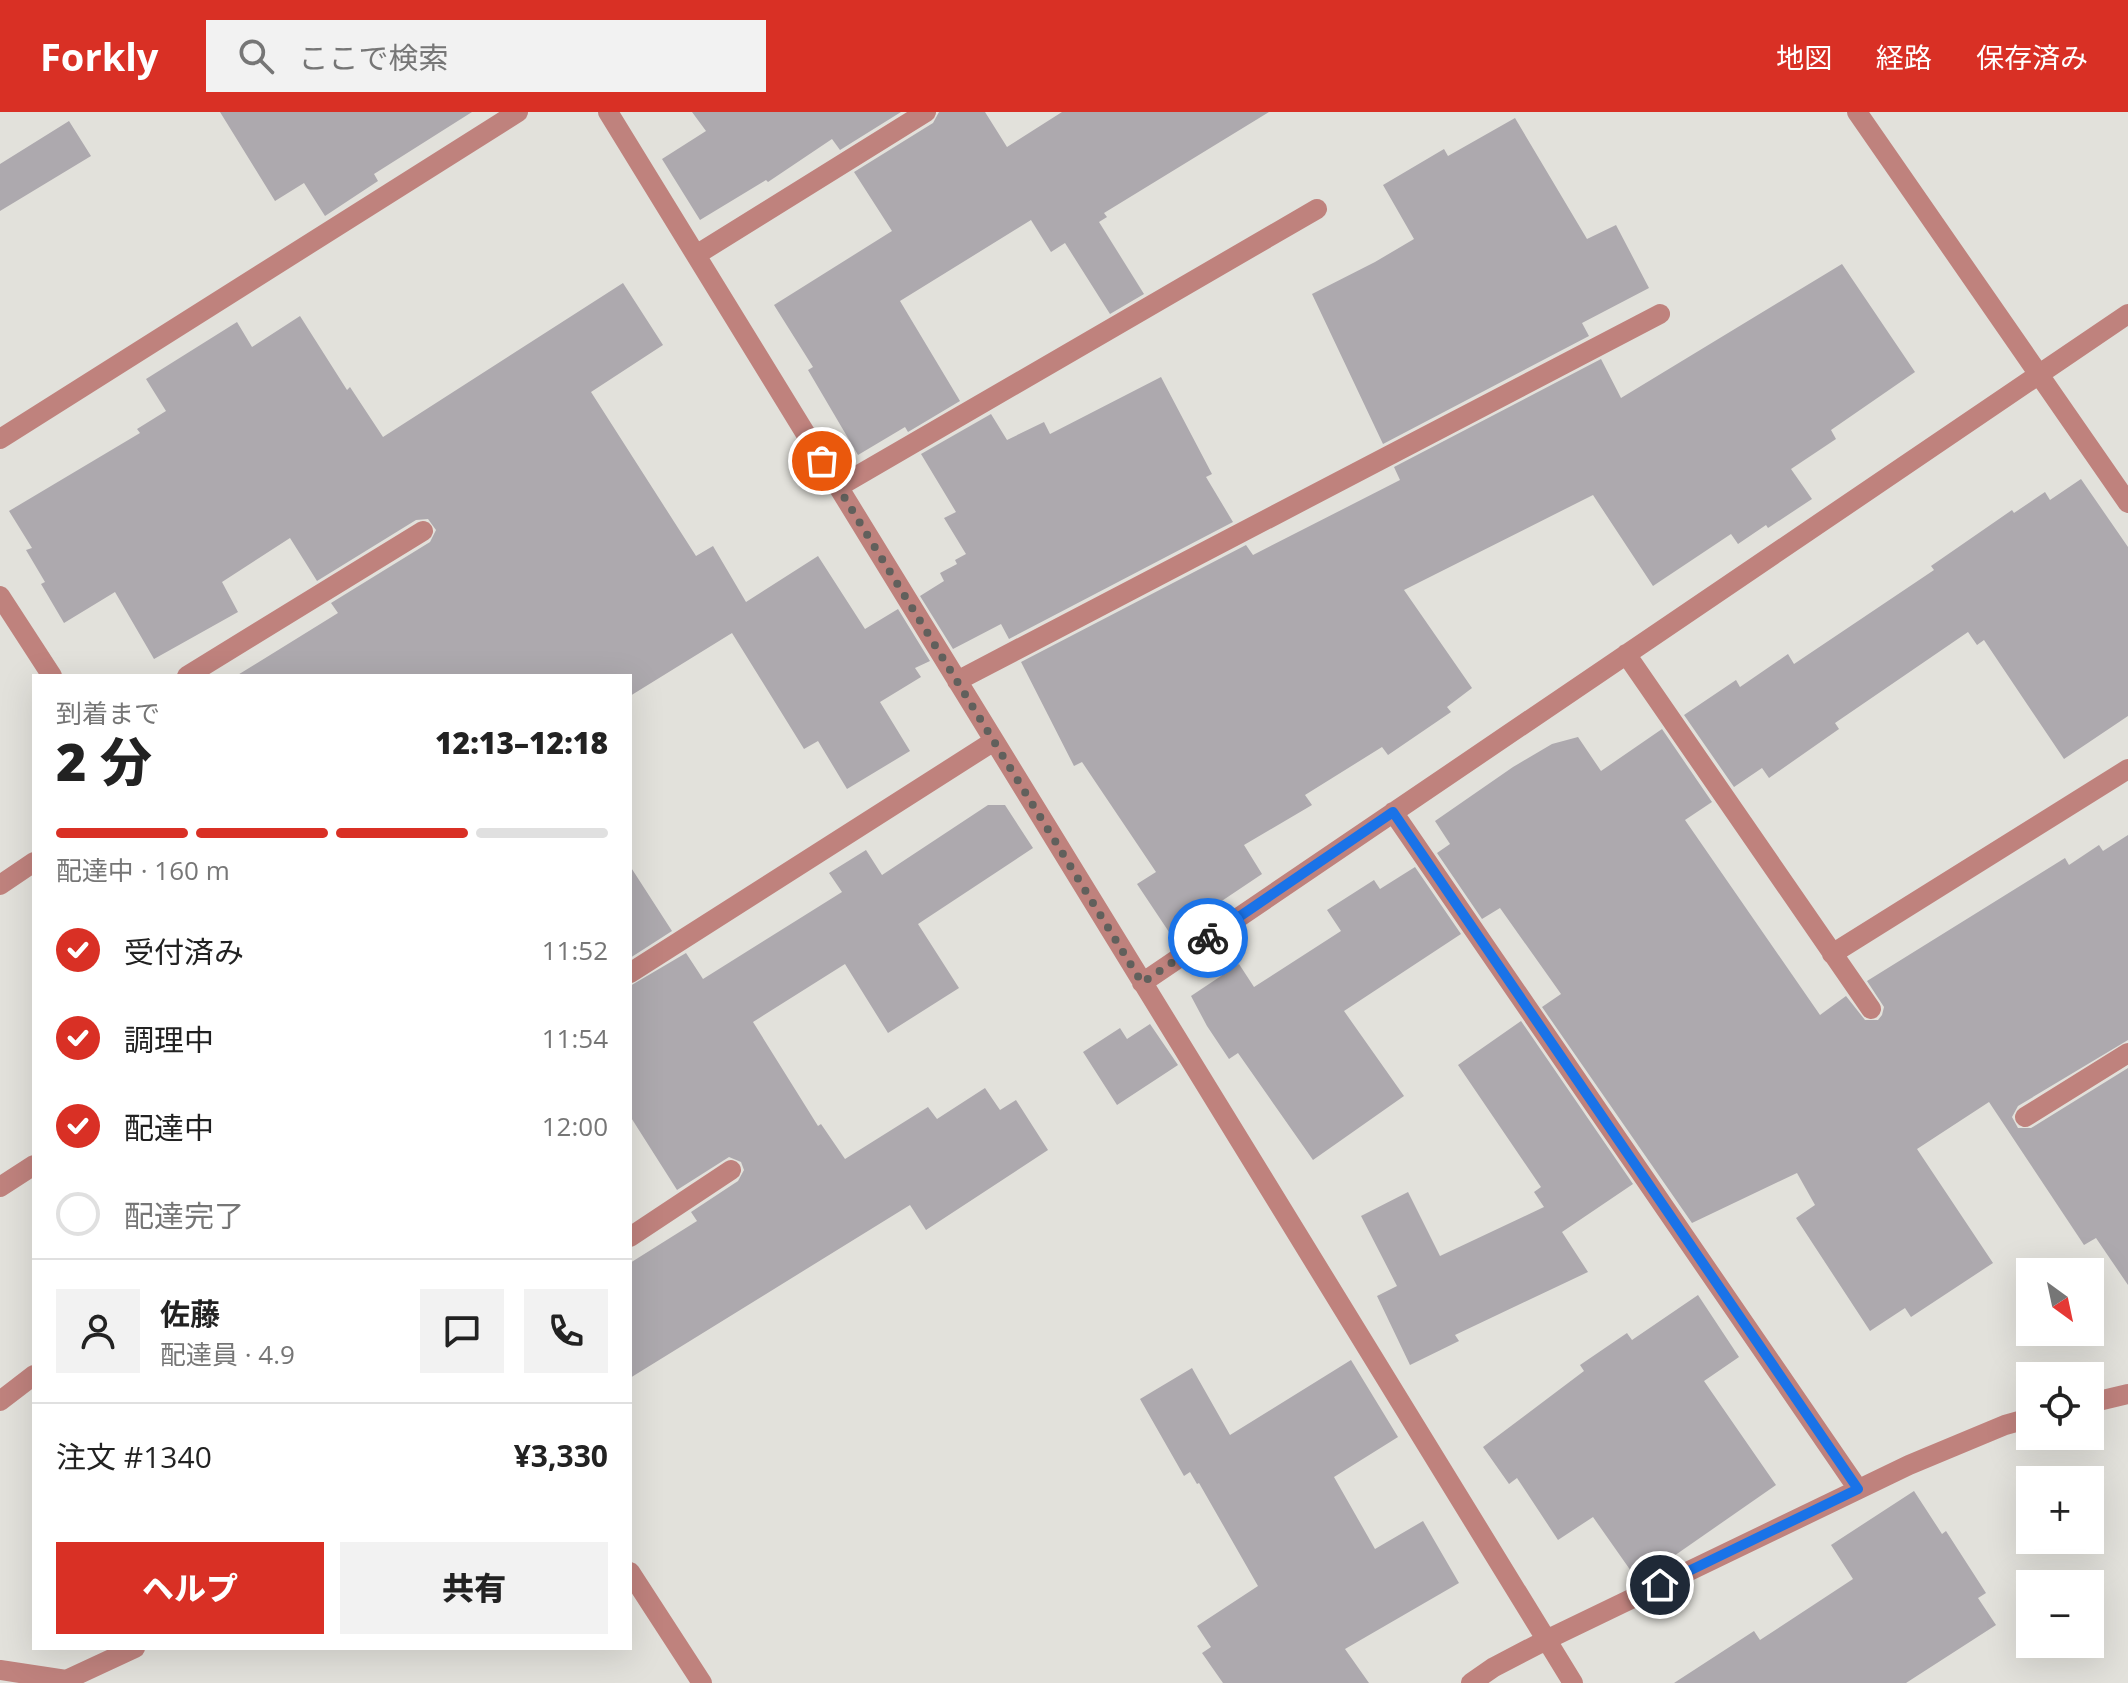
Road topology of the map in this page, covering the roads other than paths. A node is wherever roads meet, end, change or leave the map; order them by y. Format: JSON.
{"nodes":[{"id":1,"x":518,"y":112,"type":"edge"},
{"id":2,"x":608,"y":112,"type":"edge"},
{"id":3,"x":926,"y":112,"type":"edge"},
{"id":4,"x":1857,"y":112,"type":"edge"},
{"id":5,"x":1317,"y":209,"type":"dead end"},
{"id":6,"x":696,"y":255,"type":"junction"},
{"id":7,"x":1660,"y":314,"type":"dead end"},
{"id":8,"x":2128,"y":314,"type":"edge"},
{"id":9,"x":2039,"y":375,"type":"junction"},
{"id":10,"x":0,"y":439,"type":"edge"},
{"id":11,"x":838,"y":487,"type":"junction"},
{"id":12,"x":2128,"y":503,"type":"edge"},
{"id":13,"x":423,"y":531,"type":"dead end"},
{"id":14,"x":0,"y":596,"type":"edge"},
{"id":15,"x":1626,"y":654,"type":"junction"},
{"id":16,"x":51,"y":674,"type":"edge"},
{"id":17,"x":190,"y":674,"type":"edge"},
{"id":18,"x":957,"y":681,"type":"junction"},
{"id":19,"x":994,"y":741,"type":"junction"},
{"id":20,"x":2128,"y":769,"type":"edge"},
{"id":21,"x":1393,"y":812,"type":"junction"},
{"id":22,"x":32,"y":863,"type":"edge"},
{"id":23,"x":0,"y":885,"type":"edge"},
{"id":24,"x":1832,"y":954,"type":"junction"},
{"id":25,"x":632,"y":972,"type":"edge"},
{"id":26,"x":1142,"y":983,"type":"junction"},
{"id":27,"x":1871,"y":1009,"type":"dead end"},
{"id":28,"x":2128,"y":1053,"type":"edge"},
{"id":29,"x":2025,"y":1117,"type":"dead end"},
{"id":30,"x":32,"y":1166,"type":"edge"},
{"id":31,"x":731,"y":1170,"type":"dead end"},
{"id":32,"x":0,"y":1187,"type":"edge"},
{"id":33,"x":632,"y":1236,"type":"edge"},
{"id":34,"x":32,"y":1377,"type":"edge"},
{"id":35,"x":2128,"y":1394,"type":"edge"},
{"id":36,"x":2104,"y":1400,"type":"edge"},
{"id":37,"x":0,"y":1401,"type":"edge"},
{"id":38,"x":2016,"y":1422,"type":"edge"},
{"id":39,"x":1858,"y":1489,"type":"junction"},
{"id":40,"x":632,"y":1575,"type":"edge"},
{"id":41,"x":1546,"y":1640,"type":"junction"},
{"id":42,"x":131,"y":1650,"type":"edge"},
{"id":43,"x":0,"y":1670,"type":"edge"},
{"id":44,"x":702,"y":1683,"type":"edge"},
{"id":45,"x":1471,"y":1683,"type":"edge"},
{"id":46,"x":1573,"y":1683,"type":"edge"}],
"edges":[{"from":1,"to":10,"type":"street"},
{"from":2,"to":6,"type":"street"},
{"from":3,"to":6,"type":"street"},
{"from":4,"to":9,"type":"street"},
{"from":5,"to":11,"type":"street"},
{"from":6,"to":11,"type":"street"},
{"from":7,"to":18,"type":"street"},
{"from":8,"to":9,"type":"street"},
{"from":9,"to":12,"type":"street"},
{"from":9,"to":15,"type":"street"},
{"from":11,"to":18,"type":"street"},
{"from":13,"to":17,"type":"street"},
{"from":14,"to":16,"type":"street"},
{"from":15,"to":21,"type":"street"},
{"from":15,"to":24,"type":"street"},
{"from":18,"to":19,"type":"street"},
{"from":19,"to":25,"type":"street"},
{"from":19,"to":26,"type":"street"},
{"from":20,"to":24,"type":"street"},
{"from":21,"to":26,"type":"street"},
{"from":21,"to":39,"type":"street"},
{"from":22,"to":23,"type":"street"},
{"from":24,"to":27,"type":"street"},
{"from":26,"to":41,"type":"street"},
{"from":28,"to":29,"type":"street"},
{"from":30,"to":32,"type":"street"},
{"from":31,"to":33,"type":"street"},
{"from":34,"to":37,"type":"street"},
{"from":35,"to":36,"type":"street"},
{"from":38,"to":39,"type":"street"},
{"from":39,"to":41,"type":"street"},
{"from":40,"to":44,"type":"street"},
{"from":41,"to":45,"type":"street"},
{"from":41,"to":46,"type":"street"},
{"from":42,"to":43,"type":"street"}]}
